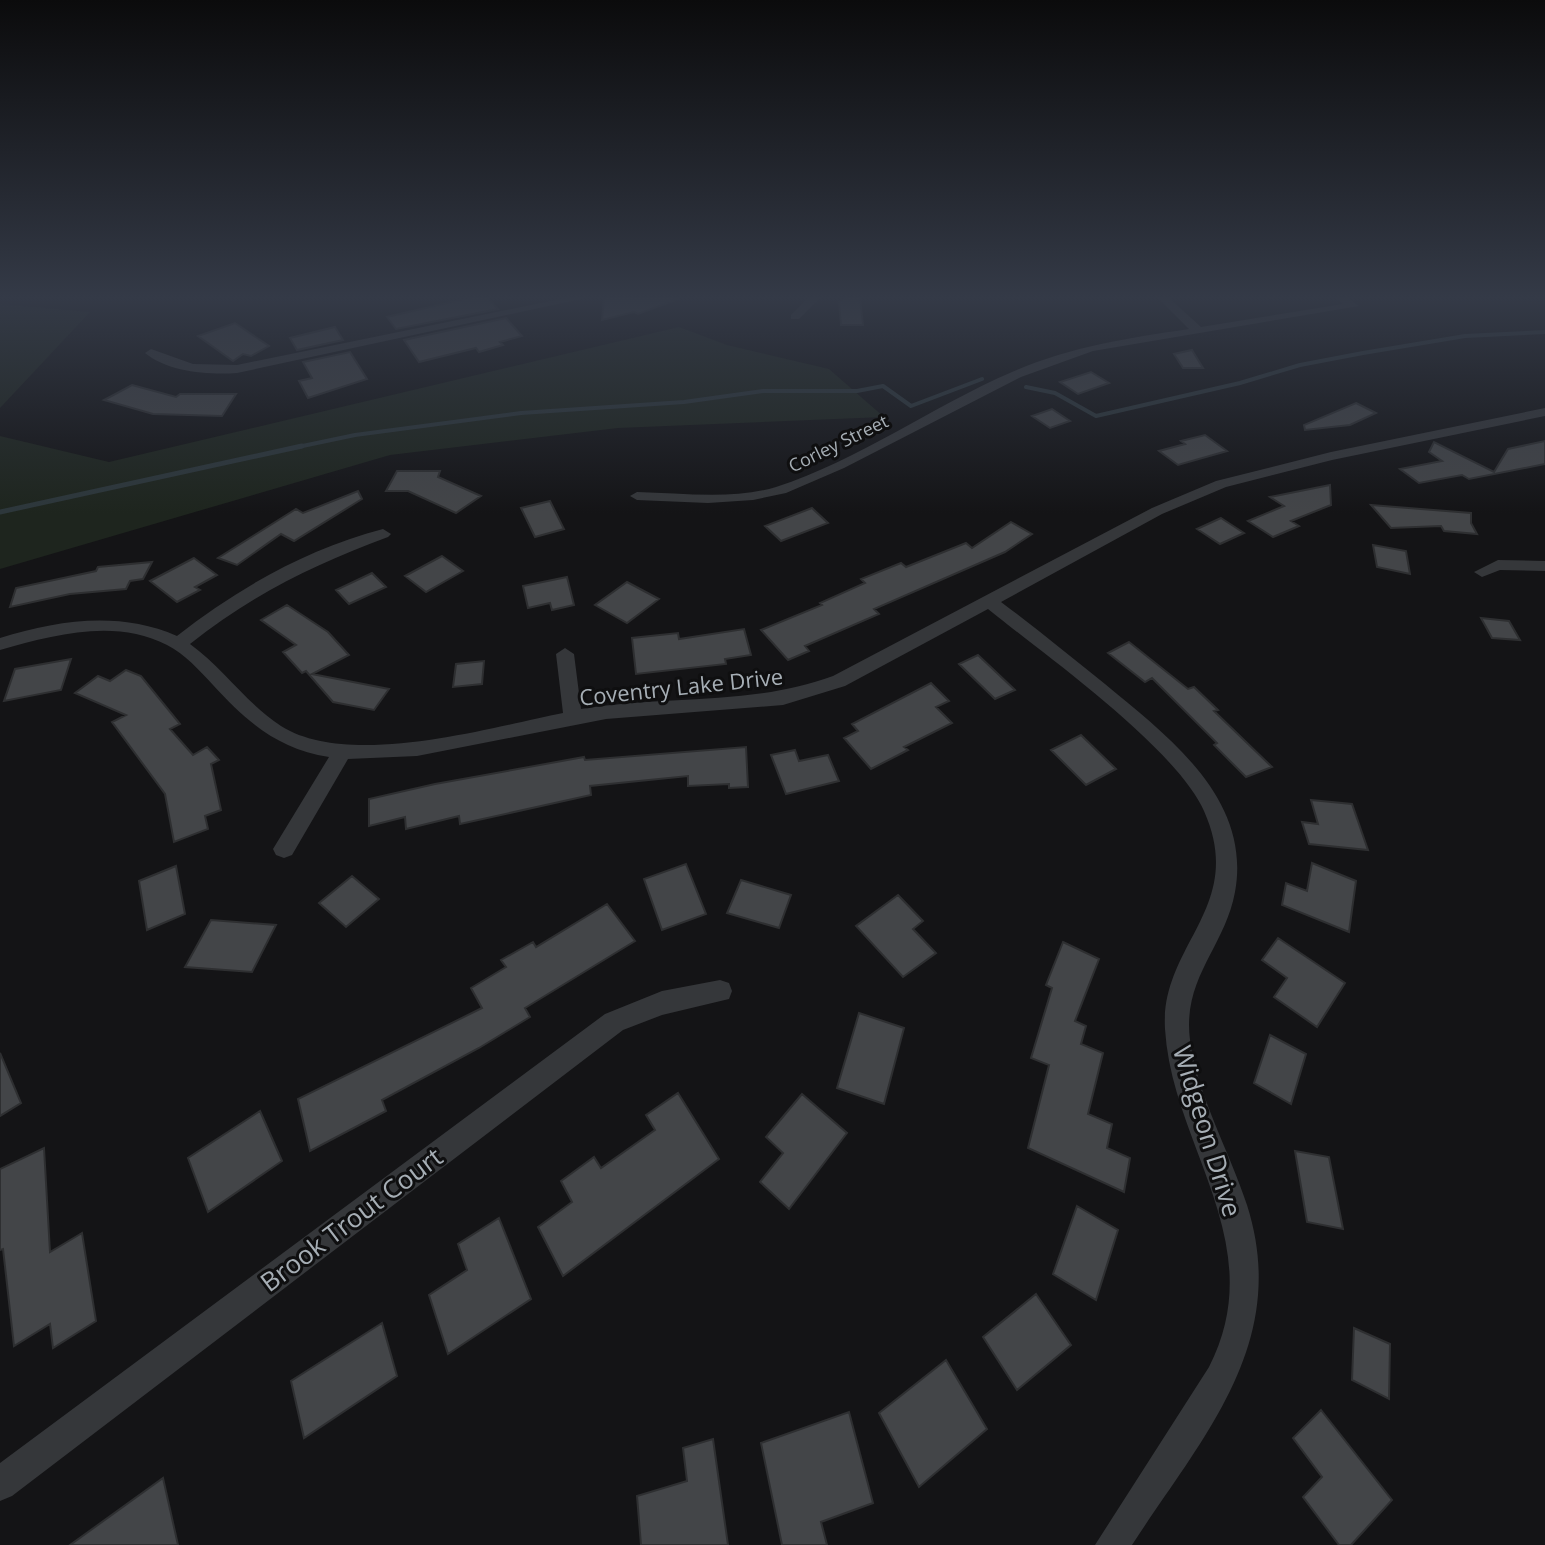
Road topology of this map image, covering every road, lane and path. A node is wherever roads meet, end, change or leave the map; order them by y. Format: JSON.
{"nodes":[{"id":1,"x":199,"y":369,"type":"edge"},
{"id":2,"x":236,"y":369,"type":"edge"},
{"id":3,"x":1030,"y":369,"type":"edge"},
{"id":4,"x":1545,"y":412,"type":"edge"},
{"id":5,"x":637,"y":496,"type":"dead end"},
{"id":6,"x":383,"y":534,"type":"dead end"},
{"id":7,"x":1545,"y":566,"type":"edge"},
{"id":8,"x":1482,"y":572,"type":"dead end"},
{"id":9,"x":990,"y":602,"type":"junction"},
{"id":10,"x":0,"y":644,"type":"edge"},
{"id":11,"x":178,"y":644,"type":"junction"},
{"id":12,"x":565,"y":654,"type":"dead end"},
{"id":13,"x":573,"y":718,"type":"junction"},
{"id":14,"x":342,"y":752,"type":"junction"},
{"id":15,"x":284,"y":849,"type":"dead end"},
{"id":16,"x":720,"y":991,"type":"dead end"},
{"id":17,"x":0,"y":1484,"type":"edge"},
{"id":18,"x":1112,"y":1545,"type":"edge"}],
"edges":[{"from":1,"to":2,"type":"street"},
{"from":3,"to":5,"type":"street","name":"Corley Street"},
{"from":4,"to":9,"type":"street","name":"Coventry Lake Drive"},
{"from":6,"to":11,"type":"street"},
{"from":7,"to":8,"type":"street"},
{"from":9,"to":13,"type":"street","name":"Coventry Lake Drive"},
{"from":9,"to":18,"type":"street","name":"Widgeon Drive"},
{"from":10,"to":11,"type":"street","name":"Coventry Lake Drive"},
{"from":11,"to":14,"type":"street","name":"Coventry Lake Drive"},
{"from":12,"to":13,"type":"street"},
{"from":13,"to":14,"type":"street","name":"Coventry Lake Drive"},
{"from":14,"to":15,"type":"street"},
{"from":16,"to":17,"type":"street","name":"Brook Trout Court"}]}
